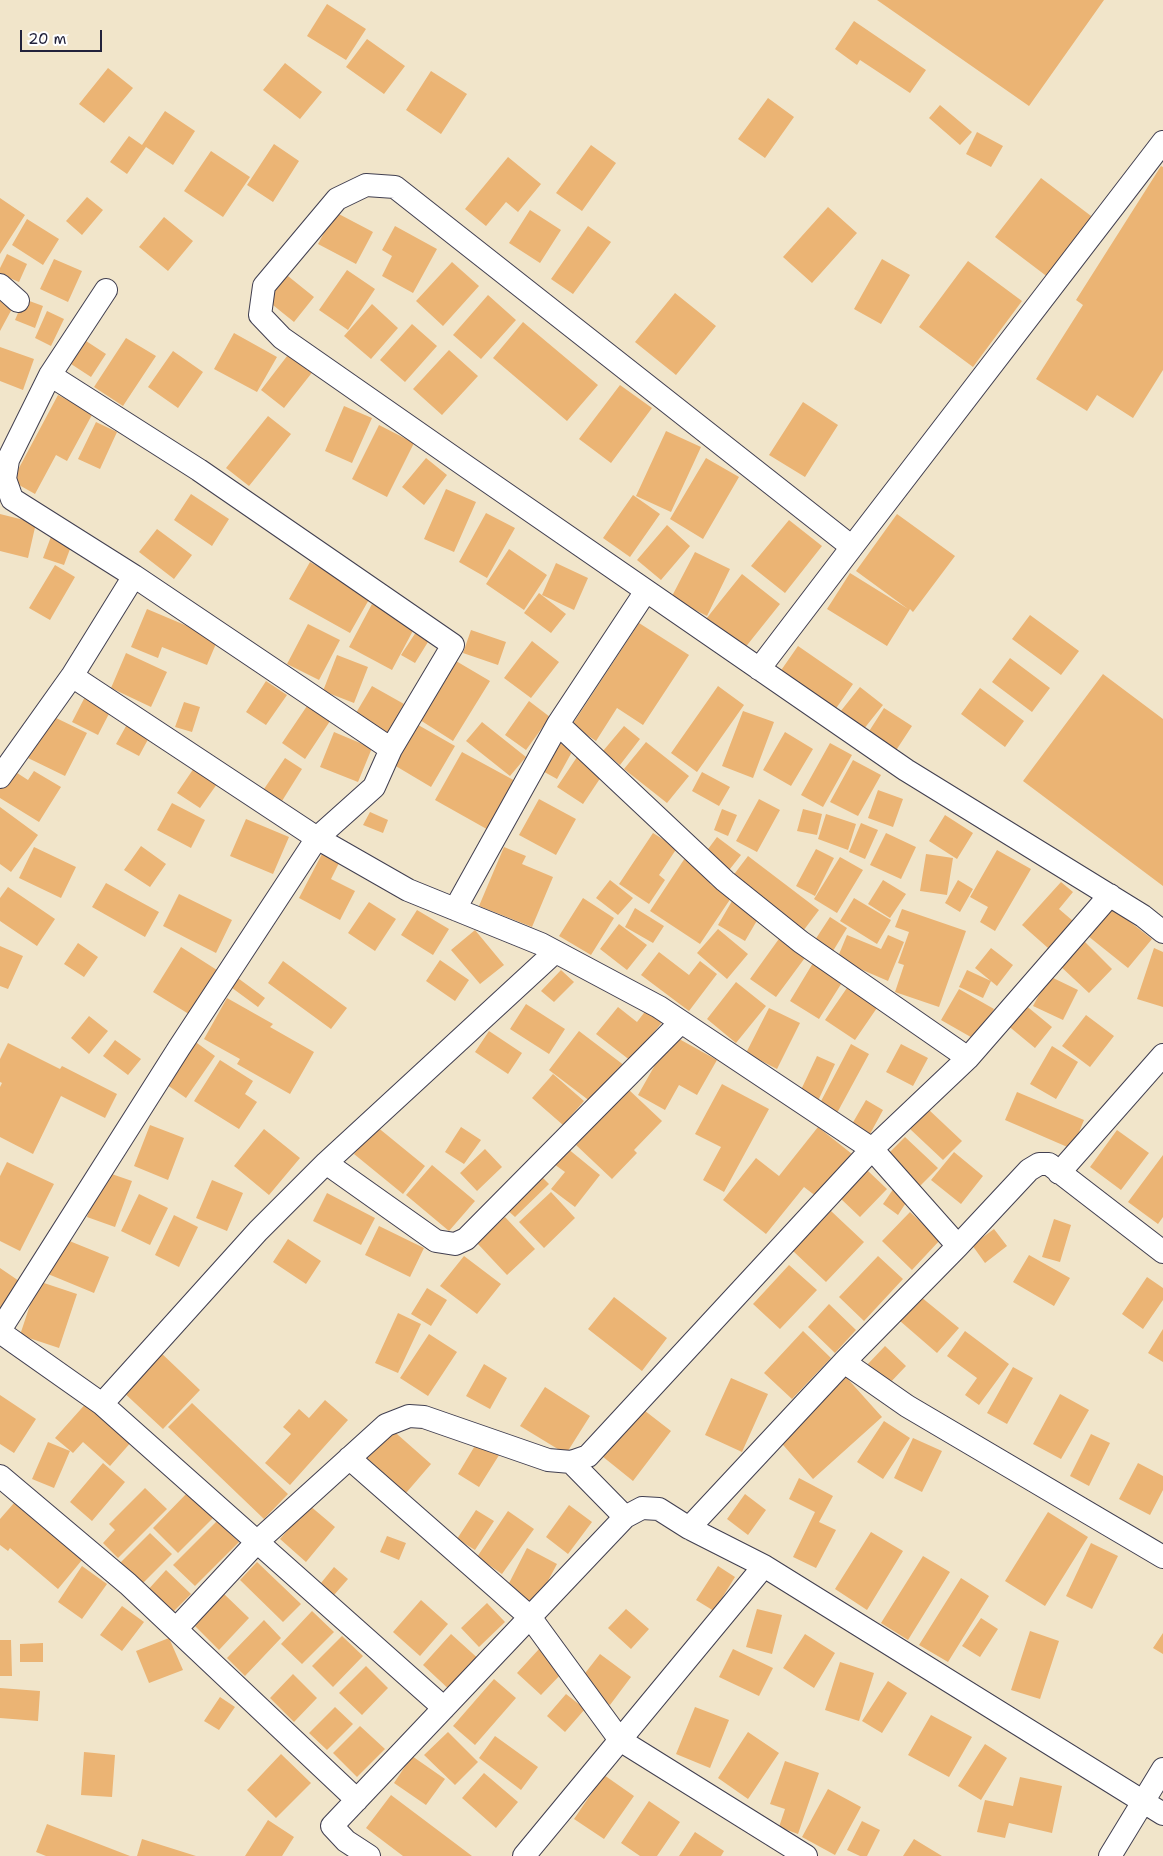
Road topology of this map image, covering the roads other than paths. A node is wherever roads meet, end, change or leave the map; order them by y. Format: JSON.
{"nodes":[{"id":1,"x":1163,"y":142,"type":"edge"},
{"id":2,"x":0,"y":285,"type":"edge"},
{"id":3,"x":106,"y":290,"type":"dead end"},
{"id":4,"x":18,"y":301,"type":"dead end"},
{"id":5,"x":50,"y":375,"type":"junction"},
{"id":6,"x":852,"y":547,"type":"junction"},
{"id":7,"x":134,"y":576,"type":"junction"},
{"id":8,"x":646,"y":591,"type":"junction"},
{"id":9,"x":759,"y":669,"type":"junction"},
{"id":10,"x":72,"y":676,"type":"junction"},
{"id":11,"x":558,"y":724,"type":"junction"},
{"id":12,"x":390,"y":749,"type":"junction"},
{"id":13,"x":0,"y":777,"type":"edge"},
{"id":14,"x":317,"y":838,"type":"junction"},
{"id":15,"x":1110,"y":895,"type":"junction"},
{"id":16,"x":455,"y":909,"type":"junction"},
{"id":17,"x":1163,"y":932,"type":"edge"},
{"id":18,"x":555,"y":952,"type":"junction"},
{"id":19,"x":681,"y":1022,"type":"junction"},
{"id":20,"x":1163,"y":1055,"type":"edge"},
{"id":21,"x":968,"y":1058,"type":"junction"},
{"id":22,"x":872,"y":1149,"type":"junction"},
{"id":23,"x":326,"y":1162,"type":"junction"},
{"id":24,"x":1059,"y":1173,"type":"junction"},
{"id":25,"x":958,"y":1246,"type":"junction"},
{"id":26,"x":1163,"y":1252,"type":"edge"},
{"id":27,"x":0,"y":1331,"type":"edge"},
{"id":28,"x":844,"y":1362,"type":"junction"},
{"id":29,"x":102,"y":1404,"type":"junction"},
{"id":30,"x":349,"y":1458,"type":"junction"},
{"id":31,"x":571,"y":1462,"type":"junction"},
{"id":32,"x":0,"y":1476,"type":"edge"},
{"id":33,"x":626,"y":1518,"type":"junction"},
{"id":34,"x":689,"y":1528,"type":"junction"},
{"id":35,"x":258,"y":1541,"type":"junction"},
{"id":36,"x":1163,"y":1558,"type":"edge"},
{"id":37,"x":764,"y":1566,"type":"junction"},
{"id":38,"x":530,"y":1617,"type":"junction"},
{"id":39,"x":176,"y":1629,"type":"junction"},
{"id":40,"x":444,"y":1708,"type":"junction"},
{"id":41,"x":620,"y":1740,"type":"junction"},
{"id":42,"x":1163,"y":1769,"type":"edge"},
{"id":43,"x":356,"y":1800,"type":"junction"},
{"id":44,"x":1143,"y":1802,"type":"junction"},
{"id":45,"x":1163,"y":1814,"type":"edge"},
{"id":46,"x":363,"y":1854,"type":"edge"},
{"id":47,"x":524,"y":1856,"type":"edge"},
{"id":48,"x":806,"y":1856,"type":"edge"},
{"id":49,"x":1110,"y":1856,"type":"edge"}],
"edges":[{"from":1,"to":6,"type":"street"},
{"from":2,"to":4,"type":"street"},
{"from":3,"to":5,"type":"street"},
{"from":5,"to":7,"type":"street"},
{"from":5,"to":12,"type":"street"},
{"from":6,"to":8,"type":"street"},
{"from":6,"to":9,"type":"street"},
{"from":7,"to":10,"type":"street"},
{"from":7,"to":12,"type":"street"},
{"from":8,"to":9,"type":"street"},
{"from":8,"to":11,"type":"street"},
{"from":9,"to":15,"type":"street"},
{"from":10,"to":13,"type":"street"},
{"from":10,"to":14,"type":"street"},
{"from":11,"to":16,"type":"street"},
{"from":11,"to":21,"type":"street"},
{"from":12,"to":14,"type":"street"},
{"from":14,"to":16,"type":"street"},
{"from":14,"to":27,"type":"street"},
{"from":15,"to":17,"type":"street"},
{"from":15,"to":21,"type":"street"},
{"from":16,"to":18,"type":"street"},
{"from":18,"to":19,"type":"street"},
{"from":18,"to":23,"type":"street"},
{"from":19,"to":22,"type":"street"},
{"from":19,"to":23,"type":"street"},
{"from":20,"to":24,"type":"street"},
{"from":21,"to":22,"type":"street"},
{"from":22,"to":25,"type":"street"},
{"from":22,"to":31,"type":"street"},
{"from":23,"to":29,"type":"street"},
{"from":24,"to":25,"type":"street"},
{"from":24,"to":26,"type":"street"},
{"from":25,"to":28,"type":"street"},
{"from":27,"to":29,"type":"street"},
{"from":28,"to":34,"type":"street"},
{"from":28,"to":36,"type":"street"},
{"from":29,"to":35,"type":"street"},
{"from":30,"to":31,"type":"street"},
{"from":30,"to":35,"type":"street"},
{"from":30,"to":38,"type":"street"},
{"from":31,"to":33,"type":"street"},
{"from":32,"to":39,"type":"street"},
{"from":33,"to":34,"type":"street"},
{"from":33,"to":38,"type":"street"},
{"from":34,"to":37,"type":"street"},
{"from":35,"to":39,"type":"street"},
{"from":35,"to":40,"type":"street"},
{"from":37,"to":41,"type":"street"},
{"from":37,"to":44,"type":"street"},
{"from":38,"to":40,"type":"street"},
{"from":38,"to":41,"type":"street"},
{"from":39,"to":43,"type":"street"},
{"from":40,"to":43,"type":"street"},
{"from":41,"to":47,"type":"street"},
{"from":41,"to":48,"type":"street"},
{"from":42,"to":44,"type":"street"},
{"from":43,"to":46,"type":"street"},
{"from":44,"to":45,"type":"street"},
{"from":44,"to":49,"type":"street"}]}
